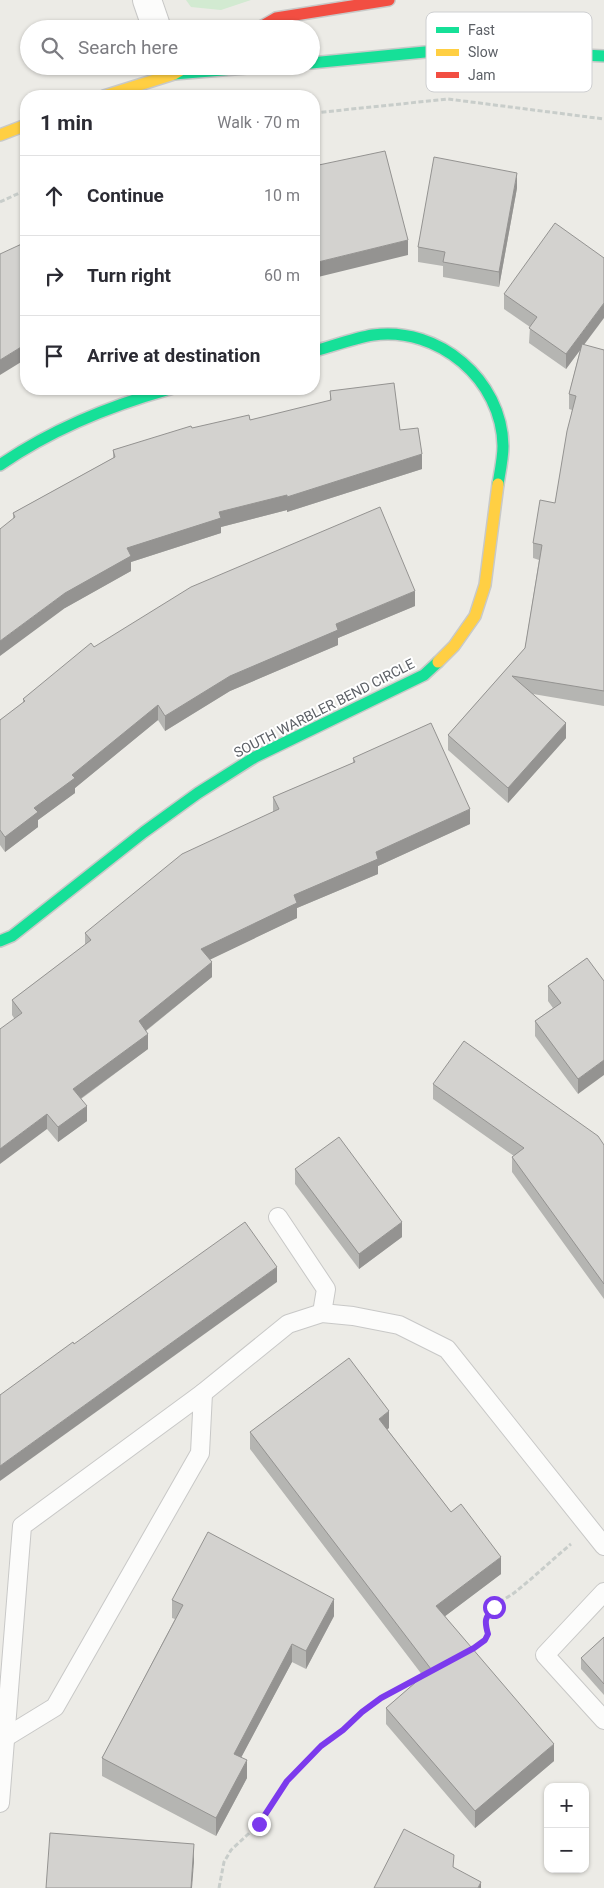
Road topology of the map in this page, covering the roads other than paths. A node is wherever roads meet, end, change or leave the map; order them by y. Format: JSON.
{"nodes":[{"id":1,"x":147,"y":0,"type":"edge"},
{"id":2,"x":389,"y":0,"type":"edge"},
{"id":3,"x":155,"y":20,"type":"edge"},
{"id":4,"x":273,"y":20,"type":"edge"},
{"id":5,"x":426,"y":52,"type":"edge"},
{"id":6,"x":320,"y":62,"type":"edge"},
{"id":7,"x":162,"y":75,"type":"edge"},
{"id":8,"x":120,"y":90,"type":"edge"},
{"id":9,"x":20,"y":127,"type":"edge"},
{"id":10,"x":0,"y":135,"type":"edge"},
{"id":11,"x":320,"y":349,"type":"edge"},
{"id":12,"x":146,"y":395,"type":"edge"},
{"id":13,"x":0,"y":465,"type":"edge"},
{"id":14,"x":0,"y":941,"type":"edge"},
{"id":15,"x":278,"y":1218,"type":"dead end"},
{"id":16,"x":322,"y":1313,"type":"junction"},
{"id":17,"x":203,"y":1393,"type":"junction"},
{"id":18,"x":604,"y":1546,"type":"edge"},
{"id":19,"x":604,"y":1592,"type":"edge"},
{"id":20,"x":604,"y":1720,"type":"edge"},
{"id":21,"x":6,"y":1737,"type":"junction"},
{"id":22,"x":0,"y":1803,"type":"edge"}],
"edges":[{"from":1,"to":3,"type":"street"},
{"from":2,"to":4,"type":"street"},
{"from":5,"to":6,"type":"street"},
{"from":7,"to":8,"type":"street"},
{"from":9,"to":10,"type":"street"},
{"from":11,"to":14,"type":"street","name":"SOUTH WARBLER BEND CIRCLE"},
{"from":12,"to":13,"type":"street"},
{"from":15,"to":16,"type":"lane"},
{"from":16,"to":17,"type":"lane"},
{"from":16,"to":18,"type":"lane"},
{"from":17,"to":21,"type":"lane"},
{"from":17,"to":21,"type":"lane"},
{"from":19,"to":20,"type":"lane"},
{"from":21,"to":22,"type":"lane"}]}
